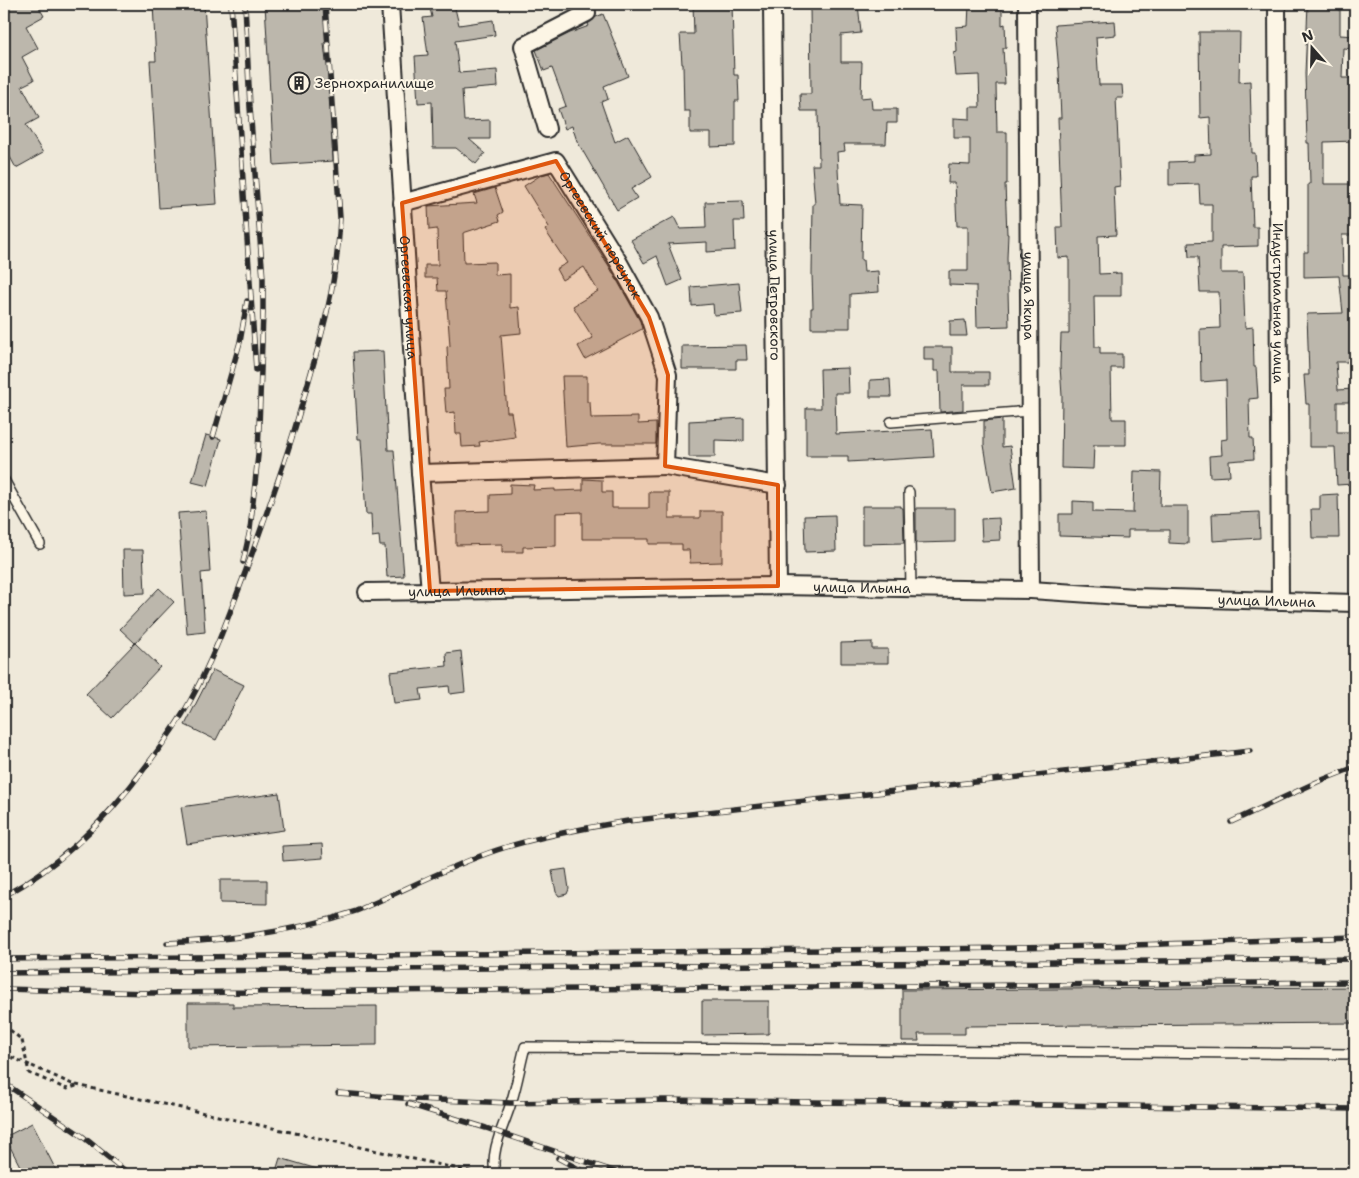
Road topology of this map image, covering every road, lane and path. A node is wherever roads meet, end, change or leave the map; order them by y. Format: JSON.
{"nodes":[{"id":1,"x":390,"y":4,"type":"edge"},
{"id":2,"x":586,"y":4,"type":"edge"},
{"id":3,"x":772,"y":4,"type":"edge"},
{"id":4,"x":1027,"y":4,"type":"edge"},
{"id":5,"x":1277,"y":4,"type":"edge"},
{"id":6,"x":546,"y":129,"type":"dead end"},
{"id":7,"x":402,"y":203,"type":"junction"},
{"id":8,"x":1030,"y":411,"type":"junction"},
{"id":9,"x":891,"y":422,"type":"dead end"},
{"id":10,"x":665,"y":466,"type":"junction"},
{"id":11,"x":420,"y":474,"type":"junction"},
{"id":12,"x":4,"y":480,"type":"edge"},
{"id":13,"x":778,"y":485,"type":"junction"},
{"id":14,"x":909,"y":492,"type":"dead end"},
{"id":15,"x":40,"y":544,"type":"dead end"},
{"id":16,"x":778,"y":586,"type":"junction"},
{"id":17,"x":911,"y":588,"type":"junction"},
{"id":18,"x":1031,"y":590,"type":"junction"},
{"id":19,"x":430,"y":591,"type":"junction"},
{"id":20,"x":367,"y":592,"type":"dead end"},
{"id":21,"x":1280,"y":602,"type":"junction"},
{"id":22,"x":1355,"y":603,"type":"edge"},
{"id":23,"x":4,"y":1025,"type":"edge"},
{"id":24,"x":4,"y":1054,"type":"edge"},
{"id":25,"x":1355,"y":1054,"type":"edge"},
{"id":26,"x":80,"y":1085,"type":"junction"},
{"id":27,"x":482,"y":1174,"type":"edge"},
{"id":28,"x":496,"y":1174,"type":"edge"}],
"edges":[{"from":1,"to":7,"type":"street","name":"Оргеевская улица"},
{"from":2,"to":6,"type":"street"},
{"from":3,"to":13,"type":"street","name":"улица Петровского"},
{"from":4,"to":8,"type":"street","name":"улица Якира"},
{"from":5,"to":21,"type":"street","name":"Индустриальная улица"},
{"from":7,"to":10,"type":"street","name":"Оргеевский переулок"},
{"from":7,"to":11,"type":"street","name":"Оргеевская улица"},
{"from":8,"to":9,"type":"lane"},
{"from":8,"to":18,"type":"street","name":"улица Якира"},
{"from":10,"to":11,"type":"street"},
{"from":10,"to":13,"type":"street"},
{"from":11,"to":19,"type":"street","name":"Оргеевская улица"},
{"from":12,"to":15,"type":"lane"},
{"from":13,"to":16,"type":"street","name":"улица Петровского"},
{"from":14,"to":17,"type":"lane"},
{"from":16,"to":17,"type":"street","name":"улица Ильина"},
{"from":16,"to":19,"type":"street","name":"улица Ильина"},
{"from":17,"to":18,"type":"street","name":"улица Ильина"},
{"from":18,"to":21,"type":"street","name":"улица Ильина"},
{"from":19,"to":20,"type":"street","name":"улица Ильина"},
{"from":21,"to":22,"type":"street","name":"улица Ильина"},
{"from":23,"to":26,"type":"path"},
{"from":24,"to":26,"type":"path","bridge":true},
{"from":25,"to":28,"type":"lane"},
{"from":26,"to":27,"type":"path"}]}
